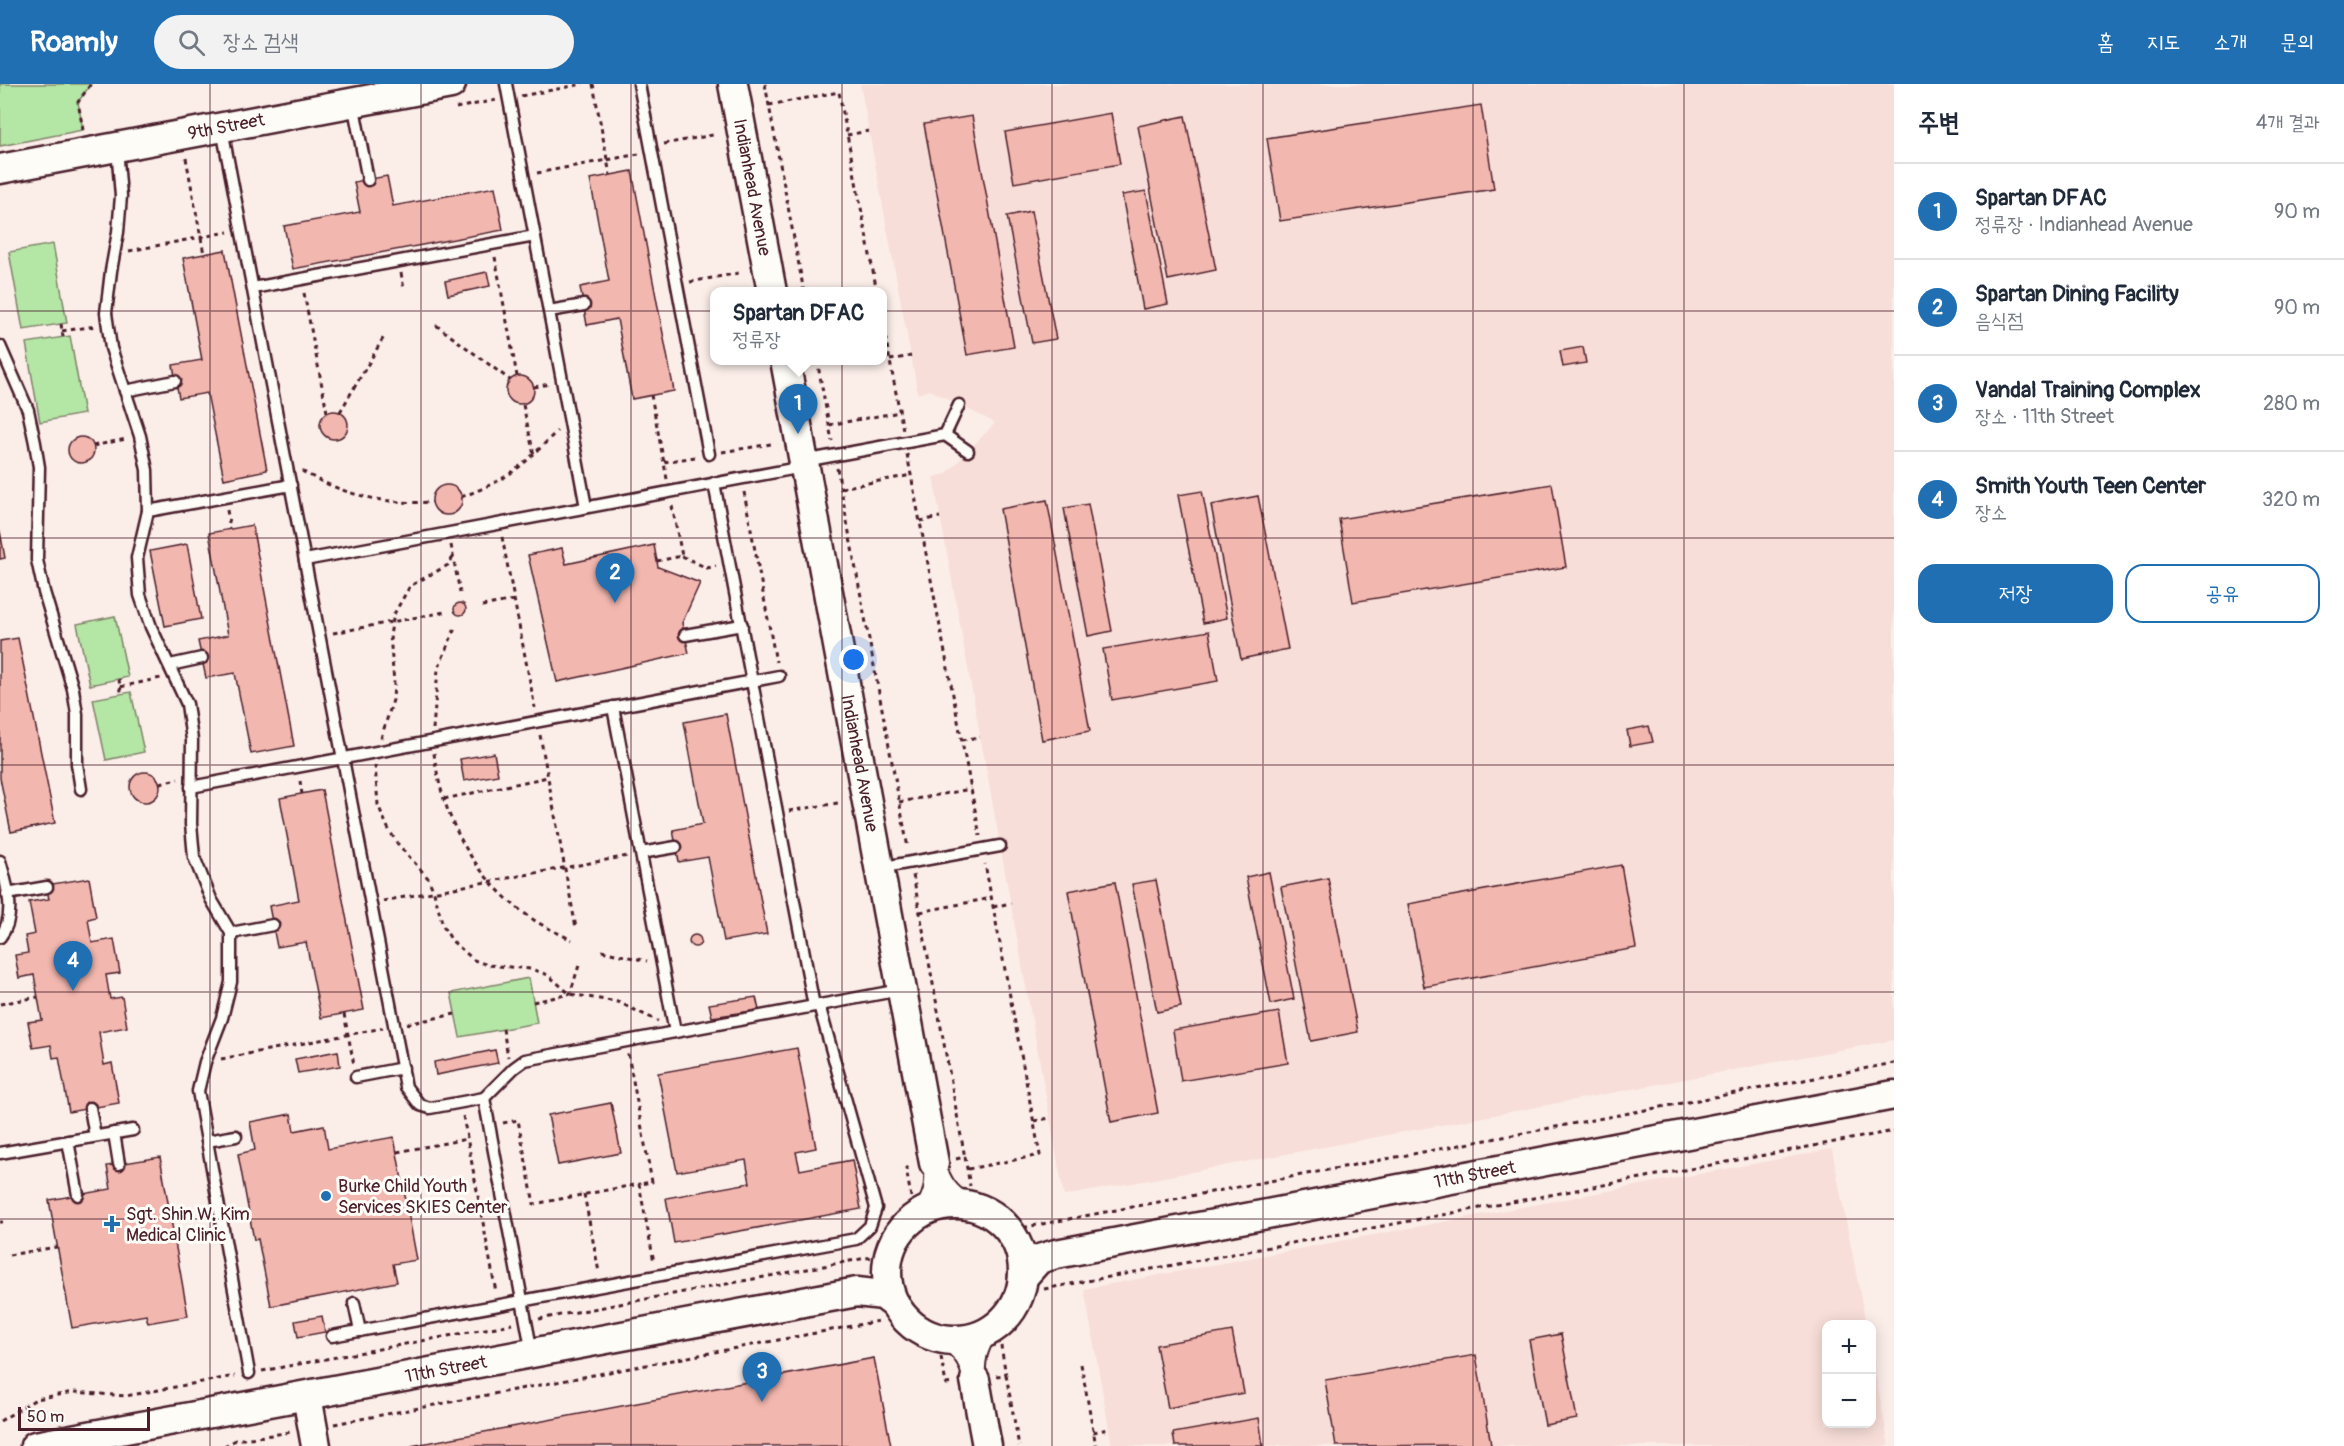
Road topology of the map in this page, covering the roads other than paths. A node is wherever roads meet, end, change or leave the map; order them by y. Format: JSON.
{"nodes":[{"id":1,"x":506,"y":84,"type":"edge"},
{"id":2,"x":639,"y":84,"type":"edge"},
{"id":3,"x":733,"y":84,"type":"edge"},
{"id":4,"x":441,"y":85,"type":"edge"},
{"id":5,"x":353,"y":102,"type":"junction"},
{"id":6,"x":222,"y":127,"type":"junction"},
{"id":7,"x":117,"y":147,"type":"junction"},
{"id":8,"x":0,"y":169,"type":"edge"},
{"id":9,"x":368,"y":180,"type":"dead end"},
{"id":10,"x":534,"y":236,"type":"junction"},
{"id":11,"x":771,"y":287,"type":"edge"},
{"id":12,"x":253,"y":288,"type":"junction"},
{"id":13,"x":584,"y":305,"type":"dead end"},
{"id":14,"x":549,"y":311,"type":"junction"},
{"id":15,"x":0,"y":346,"type":"edge"},
{"id":16,"x":786,"y":365,"type":"edge"},
{"id":17,"x":175,"y":381,"type":"dead end"},
{"id":18,"x":125,"y":391,"type":"junction"},
{"id":19,"x":959,"y":405,"type":"dead end"},
{"id":20,"x":945,"y":435,"type":"junction"},
{"id":21,"x":968,"y":451,"type":"dead end"},
{"id":22,"x":709,"y":454,"type":"dead end"},
{"id":23,"x":804,"y":464,"type":"junction"},
{"id":24,"x":714,"y":483,"type":"junction"},
{"id":25,"x":291,"y":484,"type":"junction"},
{"id":26,"x":586,"y":507,"type":"junction"},
{"id":27,"x":148,"y":511,"type":"junction"},
{"id":28,"x":305,"y":560,"type":"junction"},
{"id":29,"x":742,"y":625,"type":"junction"},
{"id":30,"x":685,"y":635,"type":"dead end"},
{"id":31,"x":202,"y":658,"type":"dead end"},
{"id":32,"x":172,"y":670,"type":"junction"},
{"id":33,"x":779,"y":676,"type":"road end"},
{"id":34,"x":752,"y":681,"type":"junction"},
{"id":35,"x":614,"y":707,"type":"junction"},
{"id":36,"x":343,"y":758,"type":"junction"},
{"id":37,"x":191,"y":782,"type":"junction"},
{"id":38,"x":81,"y":789,"type":"dead end"},
{"id":39,"x":1000,"y":846,"type":"dead end"},
{"id":40,"x":676,"y":847,"type":"dead end"},
{"id":41,"x":641,"y":853,"type":"junction"},
{"id":42,"x":0,"y":861,"type":"edge"},
{"id":43,"x":879,"y":868,"type":"junction"},
{"id":44,"x":47,"y":887,"type":"dead end"},
{"id":45,"x":7,"y":894,"type":"junction"},
{"id":46,"x":273,"y":925,"type":"dead end"},
{"id":47,"x":231,"y":933,"type":"junction"},
{"id":48,"x":0,"y":937,"type":"edge"},
{"id":49,"x":902,"y":990,"type":"junction"},
{"id":50,"x":817,"y":1005,"type":"junction"},
{"id":51,"x":675,"y":1032,"type":"junction"},
{"id":52,"x":403,"y":1068,"type":"junction"},
{"id":53,"x":356,"y":1077,"type":"road end"},
{"id":54,"x":1894,"y":1095,"type":"edge"},
{"id":55,"x":483,"y":1098,"type":"junction"},
{"id":56,"x":90,"y":1108,"type":"dead end"},
{"id":57,"x":133,"y":1130,"type":"dead end"},
{"id":58,"x":114,"y":1133,"type":"junction"},
{"id":59,"x":95,"y":1136,"type":"junction"},
{"id":60,"x":236,"y":1136,"type":"dead end"},
{"id":61,"x":68,"y":1141,"type":"junction"},
{"id":62,"x":207,"y":1141,"type":"junction"},
{"id":63,"x":0,"y":1153,"type":"edge"},
{"id":64,"x":934,"y":1163,"type":"junction"},
{"id":65,"x":119,"y":1164,"type":"dead end"},
{"id":66,"x":78,"y":1195,"type":"dead end"},
{"id":67,"x":964,"y":1204,"type":"junction"},
{"id":68,"x":925,"y":1210,"type":"junction"},
{"id":69,"x":1016,"y":1242,"type":"junction"},
{"id":70,"x":1056,"y":1254,"type":"junction"},
{"id":71,"x":887,"y":1265,"type":"junction"},
{"id":72,"x":1023,"y":1277,"type":"junction"},
{"id":73,"x":857,"y":1292,"type":"junction"},
{"id":74,"x":522,"y":1301,"type":"junction"},
{"id":75,"x":354,"y":1303,"type":"dead end"},
{"id":76,"x":892,"y":1317,"type":"junction"},
{"id":77,"x":360,"y":1331,"type":"junction"},
{"id":78,"x":987,"y":1332,"type":"junction"},
{"id":79,"x":332,"y":1336,"type":"dead end"},
{"id":80,"x":949,"y":1340,"type":"junction"},
{"id":81,"x":532,"y":1353,"type":"junction"},
{"id":82,"x":249,"y":1373,"type":"road end"},
{"id":83,"x":975,"y":1380,"type":"junction"},
{"id":84,"x":307,"y":1396,"type":"junction"},
{"id":85,"x":314,"y":1437,"type":"edge"},
{"id":86,"x":90,"y":1441,"type":"edge"},
{"id":87,"x":35,"y":1446,"type":"edge"},
{"id":88,"x":987,"y":1446,"type":"edge"}],
"edges":[{"from":1,"to":10,"type":"lane"},
{"from":2,"to":22,"type":"lane"},
{"from":3,"to":11,"type":"main road","name":"Indianhead Avenue"},
{"from":4,"to":5,"type":"main road","name":"9th Street"},
{"from":5,"to":6,"type":"main road","name":"9th Street"},
{"from":5,"to":9,"type":"lane"},
{"from":6,"to":7,"type":"main road","name":"9th Street"},
{"from":6,"to":12,"type":"lane"},
{"from":7,"to":8,"type":"main road","name":"9th Street"},
{"from":7,"to":18,"type":"lane"},
{"from":10,"to":12,"type":"lane"},
{"from":10,"to":14,"type":"lane"},
{"from":12,"to":25,"type":"lane"},
{"from":13,"to":14,"type":"lane"},
{"from":14,"to":26,"type":"lane"},
{"from":15,"to":38,"type":"lane"},
{"from":16,"to":23,"type":"main road","name":"Indianhead Avenue"},
{"from":17,"to":18,"type":"lane"},
{"from":18,"to":27,"type":"lane"},
{"from":19,"to":20,"type":"lane"},
{"from":20,"to":21,"type":"lane"},
{"from":20,"to":23,"type":"lane"},
{"from":23,"to":24,"type":"lane"},
{"from":23,"to":43,"type":"main road","name":"Indianhead Avenue"},
{"from":24,"to":26,"type":"lane"},
{"from":24,"to":29,"type":"lane"},
{"from":25,"to":27,"type":"lane"},
{"from":25,"to":28,"type":"lane"},
{"from":26,"to":28,"type":"lane"},
{"from":27,"to":32,"type":"lane"},
{"from":28,"to":36,"type":"lane"},
{"from":29,"to":30,"type":"lane"},
{"from":29,"to":34,"type":"lane"},
{"from":31,"to":32,"type":"lane"},
{"from":32,"to":37,"type":"lane"},
{"from":33,"to":34,"type":"lane"},
{"from":34,"to":35,"type":"lane"},
{"from":34,"to":50,"type":"lane"},
{"from":35,"to":36,"type":"lane"},
{"from":35,"to":41,"type":"lane"},
{"from":36,"to":37,"type":"lane"},
{"from":36,"to":52,"type":"lane"},
{"from":37,"to":47,"type":"lane"},
{"from":39,"to":43,"type":"lane"},
{"from":40,"to":41,"type":"lane"},
{"from":41,"to":51,"type":"lane"},
{"from":42,"to":45,"type":"lane"},
{"from":43,"to":49,"type":"main road","name":"Indianhead Avenue"},
{"from":44,"to":45,"type":"lane"},
{"from":45,"to":48,"type":"lane"},
{"from":46,"to":47,"type":"lane"},
{"from":47,"to":62,"type":"lane"},
{"from":49,"to":50,"type":"lane"},
{"from":49,"to":64,"type":"main road","name":"Indianhead Avenue"},
{"from":50,"to":51,"type":"lane"},
{"from":50,"to":74,"type":"lane"},
{"from":51,"to":55,"type":"lane"},
{"from":52,"to":53,"type":"lane"},
{"from":52,"to":55,"type":"lane"},
{"from":54,"to":70,"type":"main road","name":"11th Street"},
{"from":55,"to":74,"type":"lane"},
{"from":56,"to":59,"type":"lane"},
{"from":57,"to":58,"type":"lane"},
{"from":58,"to":59,"type":"lane"},
{"from":58,"to":65,"type":"lane"},
{"from":59,"to":61,"type":"lane"},
{"from":60,"to":62,"type":"lane"},
{"from":61,"to":63,"type":"lane"},
{"from":61,"to":66,"type":"lane"},
{"from":62,"to":82,"type":"lane"},
{"from":64,"to":67,"type":"street"},
{"from":64,"to":68,"type":"street"},
{"from":67,"to":68,"type":"main road"},
{"from":67,"to":69,"type":"main road"},
{"from":68,"to":71,"type":"main road"},
{"from":69,"to":70,"type":"main road"},
{"from":69,"to":72,"type":"main road"},
{"from":70,"to":72,"type":"main road"},
{"from":71,"to":73,"type":"main road"},
{"from":71,"to":76,"type":"main road"},
{"from":72,"to":78,"type":"main road"},
{"from":73,"to":76,"type":"main road"},
{"from":73,"to":81,"type":"main road","name":"11th Street"},
{"from":74,"to":77,"type":"lane"},
{"from":74,"to":81,"type":"lane"},
{"from":75,"to":77,"type":"lane"},
{"from":76,"to":80,"type":"main road"},
{"from":77,"to":79,"type":"lane"},
{"from":78,"to":80,"type":"main road"},
{"from":78,"to":83,"type":"street"},
{"from":80,"to":83,"type":"street"},
{"from":81,"to":84,"type":"main road","name":"11th Street"},
{"from":83,"to":88,"type":"main road"},
{"from":84,"to":85,"type":"main road"},
{"from":84,"to":86,"type":"main road","name":"11th Street"},
{"from":86,"to":87,"type":"main road","name":"11th Street"}]}
